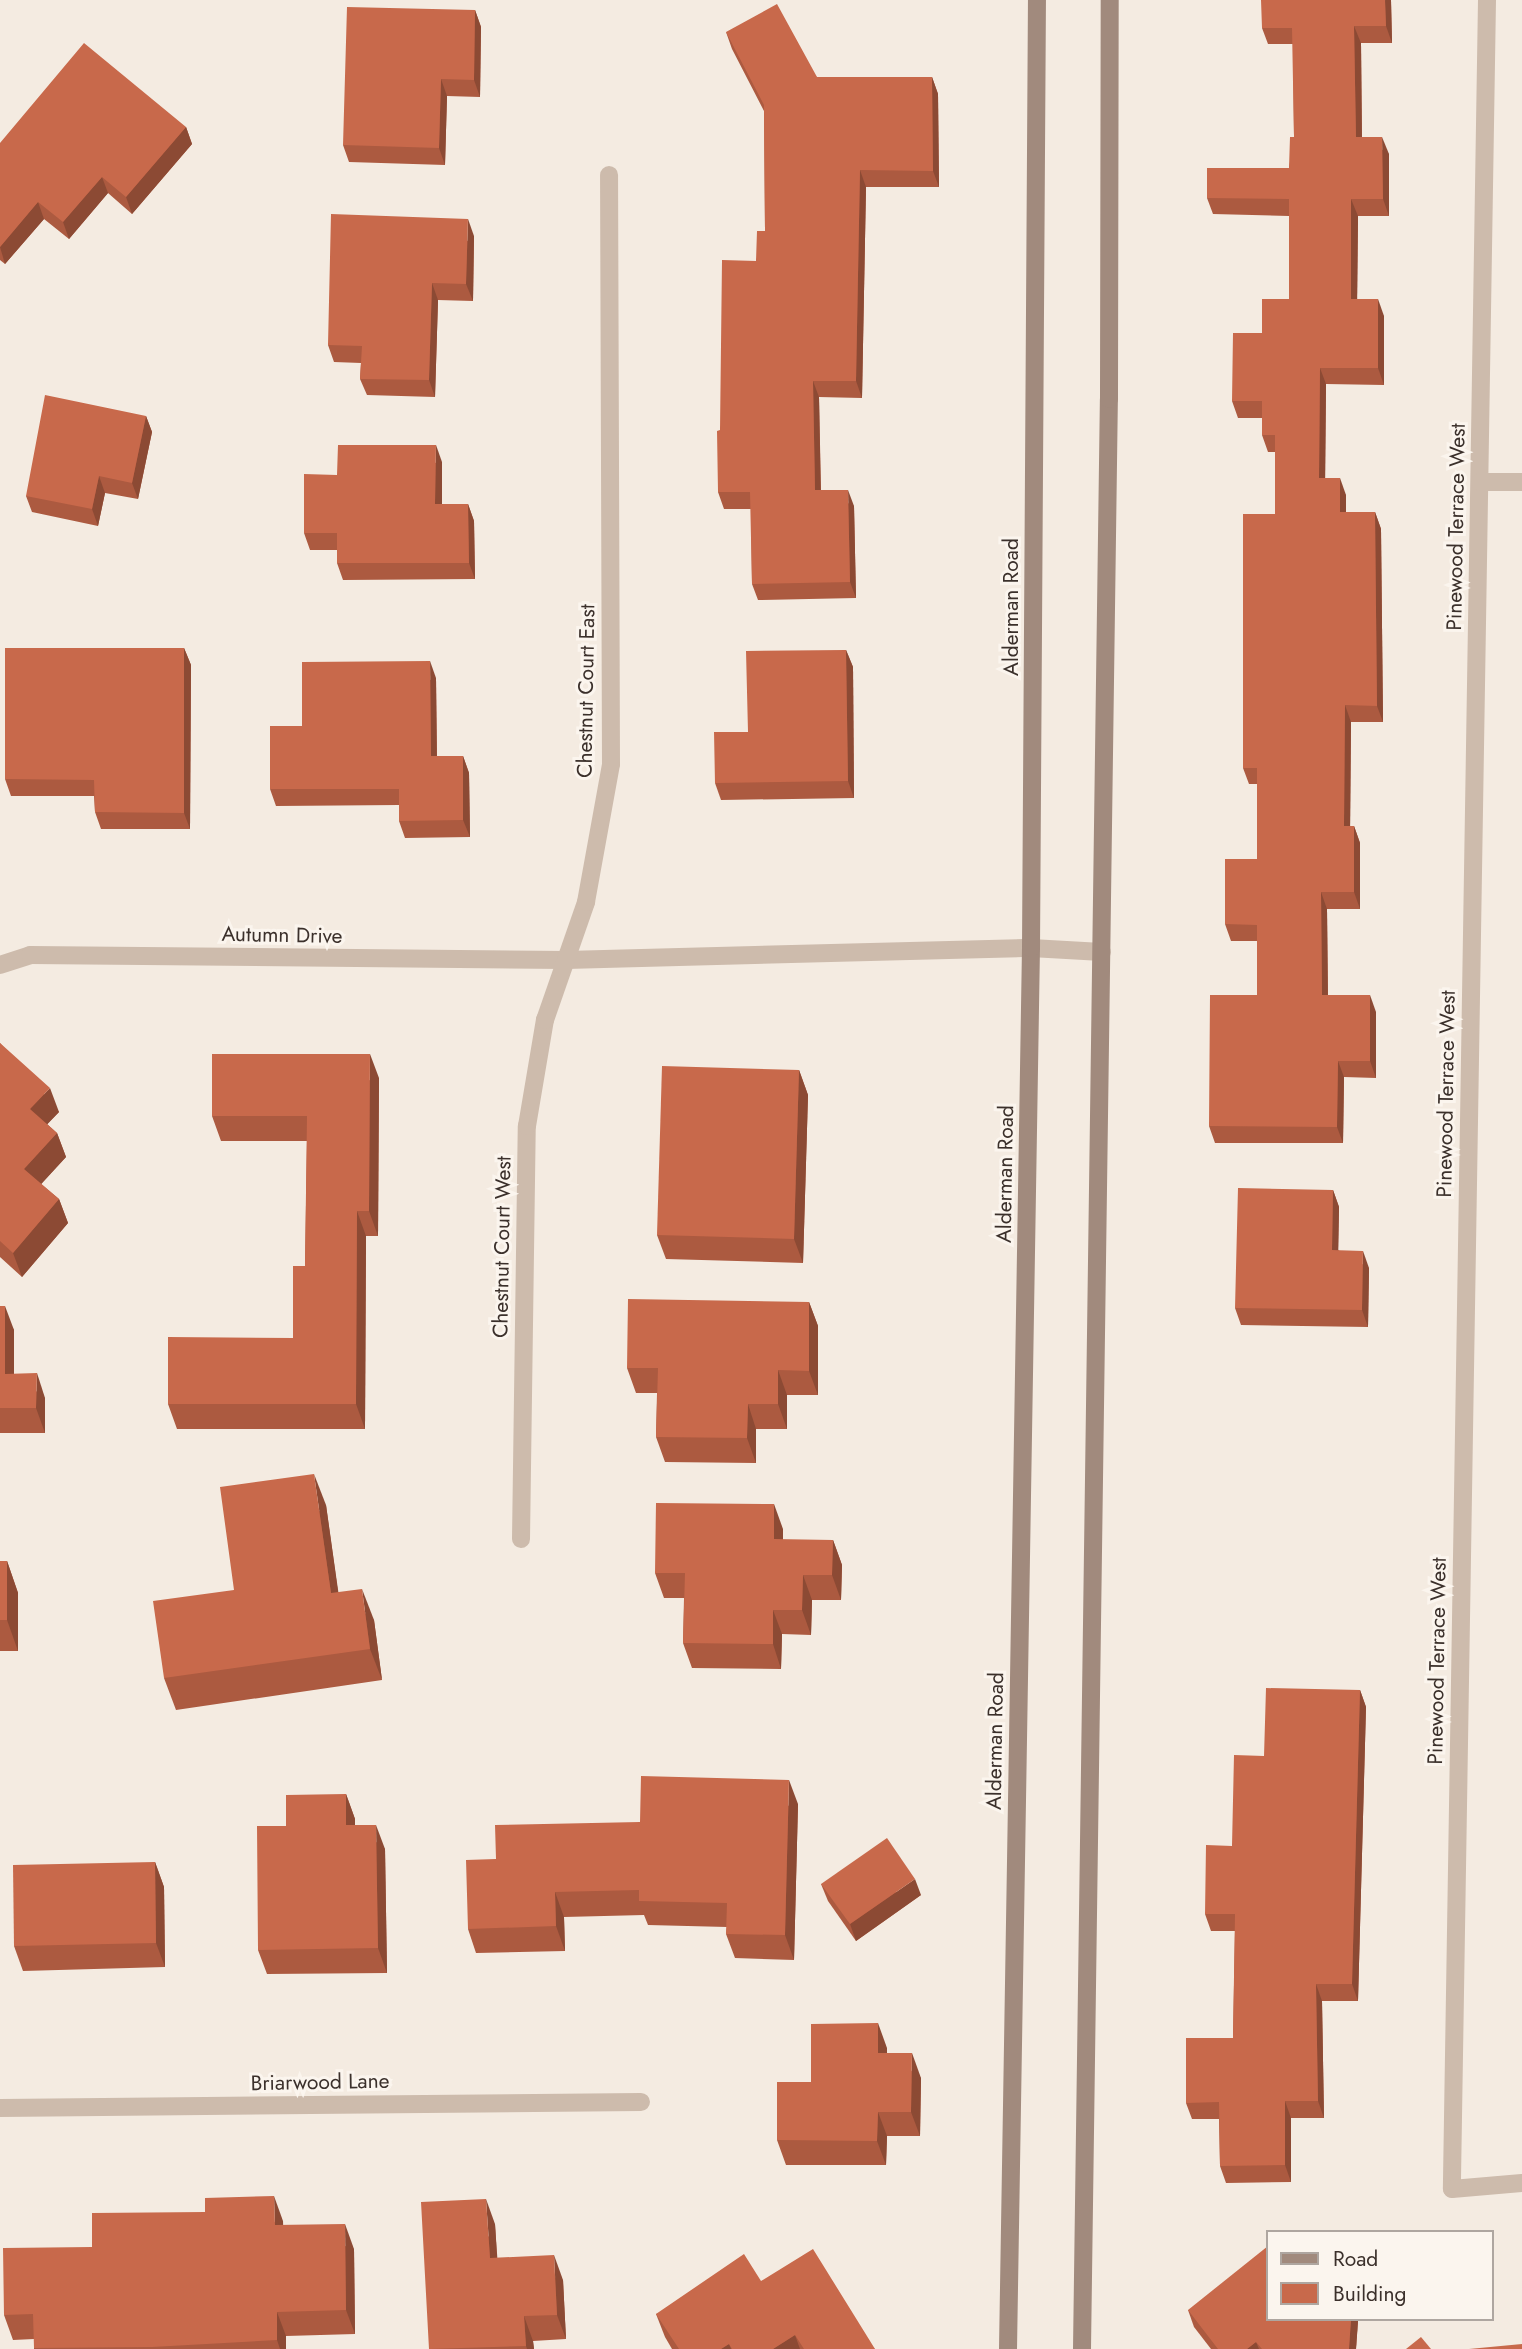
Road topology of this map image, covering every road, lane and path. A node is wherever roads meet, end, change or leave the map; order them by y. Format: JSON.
{"nodes":[{"id":1,"x":1037,"y":0,"type":"edge"},
{"id":2,"x":1110,"y":0,"type":"edge"},
{"id":3,"x":1488,"y":0,"type":"edge"},
{"id":4,"x":609,"y":175,"type":"dead end"},
{"id":5,"x":1480,"y":482,"type":"junction"},
{"id":6,"x":1522,"y":482,"type":"edge"},
{"id":7,"x":1031,"y":948,"type":"junction"},
{"id":8,"x":1102,"y":952,"type":"junction"},
{"id":9,"x":566,"y":960,"type":"junction"},
{"id":10,"x":0,"y":965,"type":"edge"},
{"id":11,"x":521,"y":1539,"type":"dead end"},
{"id":12,"x":641,"y":2102,"type":"dead end"},
{"id":13,"x":0,"y":2108,"type":"edge"},
{"id":14,"x":1522,"y":2183,"type":"edge"},
{"id":15,"x":1008,"y":2349,"type":"edge"},
{"id":16,"x":1082,"y":2349,"type":"edge"}],
"edges":[{"from":1,"to":7,"type":"main road","name":"Alderman Road"},
{"from":2,"to":8,"type":"main road"},
{"from":3,"to":5,"type":"street","name":"Pinewood Terrace West"},
{"from":4,"to":9,"type":"street","name":"Chestnut Court East"},
{"from":5,"to":6,"type":"street"},
{"from":5,"to":14,"type":"street","name":"Pinewood Terrace West"},
{"from":7,"to":8,"type":"street"},
{"from":7,"to":9,"type":"street"},
{"from":7,"to":15,"type":"main road","name":"Alderman Road"},
{"from":8,"to":16,"type":"main road"},
{"from":9,"to":10,"type":"street","name":"Autumn Drive"},
{"from":9,"to":11,"type":"street","name":"Chestnut Court West"},
{"from":12,"to":13,"type":"street","name":"Briarwood Lane"}]}
